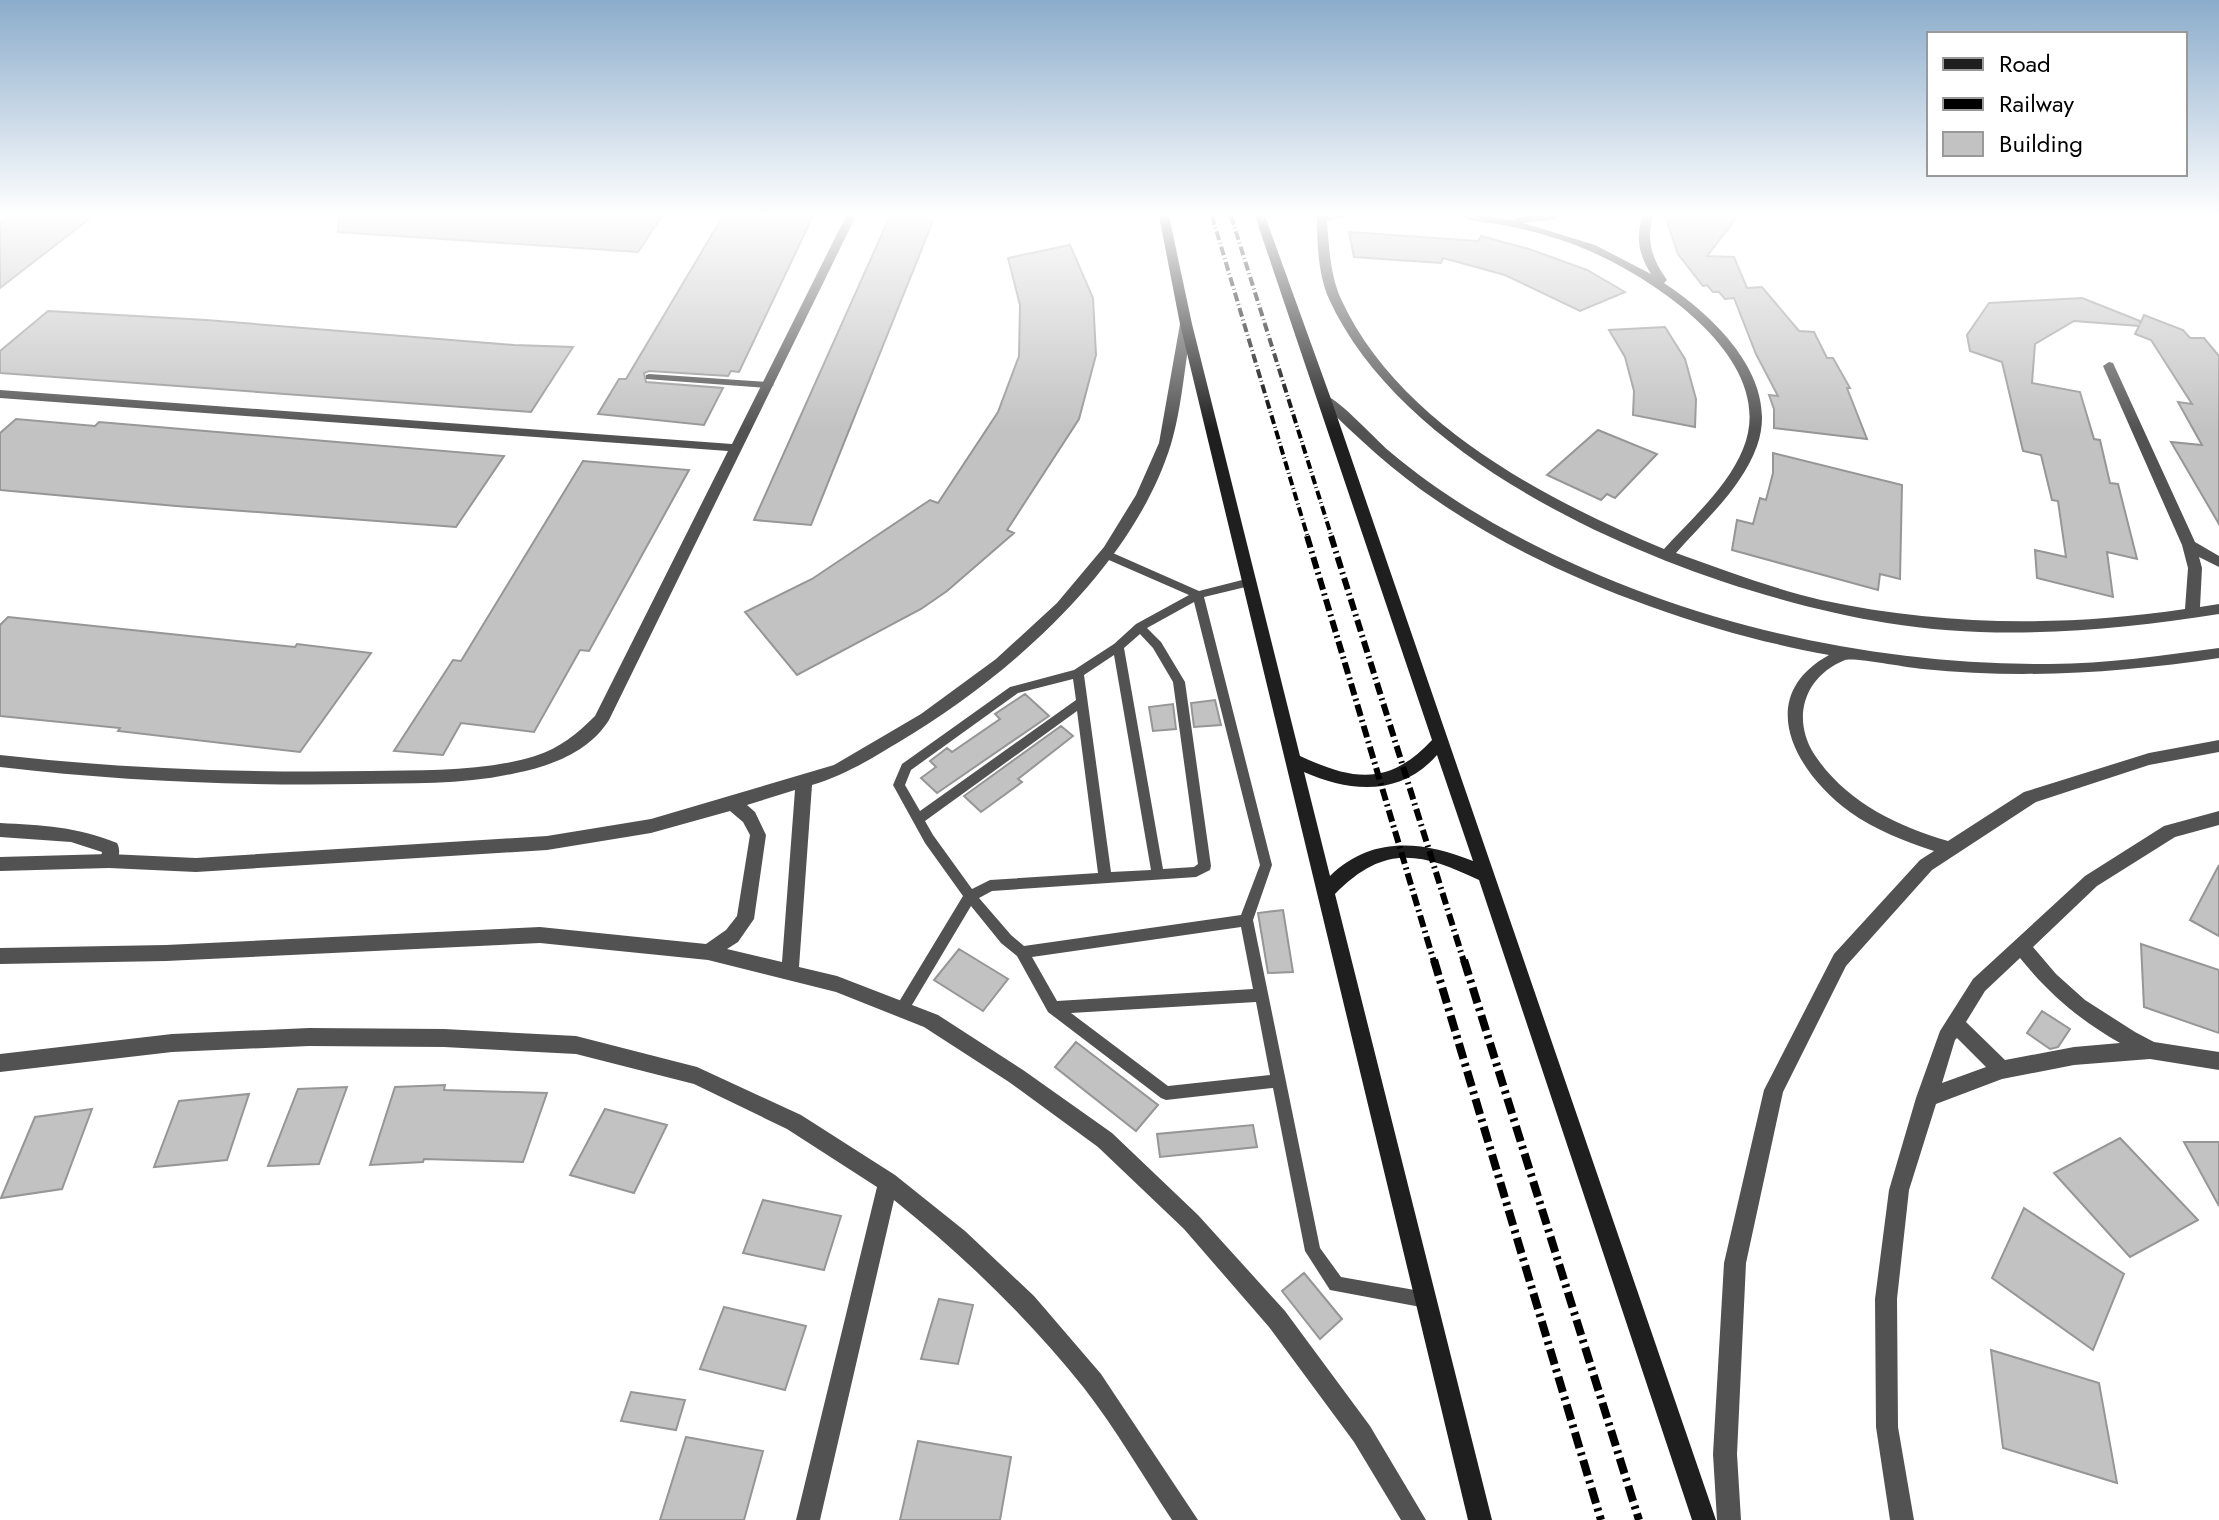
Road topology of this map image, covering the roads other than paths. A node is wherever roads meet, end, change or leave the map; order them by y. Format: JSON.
{"nodes":[{"id":1,"x":817,"y":287,"type":"edge"},
{"id":2,"x":1178,"y":287,"type":"edge"},
{"id":3,"x":1285,"y":287,"type":"edge"},
{"id":4,"x":1331,"y":287,"type":"edge"},
{"id":5,"x":1665,"y":287,"type":"edge"},
{"id":6,"x":1668,"y":289,"type":"joint"},
{"id":7,"x":1186,"y":324,"type":"junction"},
{"id":8,"x":2109,"y":366,"type":"dead end"},
{"id":9,"x":649,"y":377,"type":"dead end"},
{"id":10,"x":769,"y":385,"type":"junction"},
{"id":11,"x":0,"y":394,"type":"edge"},
{"id":12,"x":1325,"y":399,"type":"junction"},
{"id":13,"x":738,"y":448,"type":"junction"},
{"id":14,"x":2189,"y":545,"type":"junction"},
{"id":15,"x":1668,"y":553,"type":"junction"},
{"id":16,"x":1106,"y":554,"type":"junction"},
{"id":17,"x":2219,"y":562,"type":"edge"},
{"id":18,"x":1250,"y":582,"type":"junction"},
{"id":19,"x":1198,"y":595,"type":"junction"},
{"id":20,"x":2219,"y":609,"type":"edge"},
{"id":21,"x":2192,"y":613,"type":"junction"},
{"id":22,"x":1140,"y":627,"type":"junction"},
{"id":23,"x":1118,"y":647,"type":"junction"},
{"id":24,"x":2219,"y":653,"type":"edge"},
{"id":25,"x":1845,"y":654,"type":"junction"},
{"id":26,"x":1078,"y":673,"type":"junction"},
{"id":27,"x":1081,"y":702,"type":"junction"},
{"id":28,"x":1441,"y":741,"type":"junction"},
{"id":29,"x":2219,"y":746,"type":"edge"},
{"id":30,"x":1294,"y":760,"type":"junction"},
{"id":31,"x":0,"y":761,"type":"edge"},
{"id":32,"x":804,"y":782,"type":"junction"},
{"id":33,"x":732,"y":803,"type":"junction"},
{"id":34,"x":2219,"y":818,"type":"edge"},
{"id":35,"x":918,"y":819,"type":"junction"},
{"id":36,"x":0,"y":830,"type":"edge"},
{"id":37,"x":1950,"y":849,"type":"junction"},
{"id":38,"x":109,"y":861,"type":"junction"},
{"id":39,"x":0,"y":864,"type":"edge"},
{"id":40,"x":1158,"y":874,"type":"junction"},
{"id":41,"x":1487,"y":876,"type":"junction"},
{"id":42,"x":1105,"y":878,"type":"junction"},
{"id":43,"x":1326,"y":892,"type":"junction"},
{"id":44,"x":970,"y":896,"type":"junction"},
{"id":45,"x":1246,"y":920,"type":"junction"},
{"id":46,"x":2021,"y":946,"type":"junction"},
{"id":47,"x":708,"y":952,"type":"junction"},
{"id":48,"x":1022,"y":952,"type":"junction"},
{"id":49,"x":3,"y":957,"type":"edge"},
{"id":50,"x":790,"y":972,"type":"junction"},
{"id":51,"x":1260,"y":995,"type":"junction"},
{"id":52,"x":1053,"y":1008,"type":"junction"},
{"id":53,"x":901,"y":1010,"type":"junction"},
{"id":54,"x":1955,"y":1024,"type":"junction"},
{"id":55,"x":2150,"y":1050,"type":"junction"},
{"id":56,"x":2219,"y":1061,"type":"edge"},
{"id":57,"x":0,"y":1063,"type":"edge"},
{"id":58,"x":2002,"y":1070,"type":"junction"},
{"id":59,"x":1278,"y":1081,"type":"junction"},
{"id":60,"x":1926,"y":1098,"type":"junction"},
{"id":61,"x":888,"y":1182,"type":"junction"},
{"id":62,"x":1426,"y":1300,"type":"junction"},
{"id":63,"x":808,"y":1520,"type":"edge"},
{"id":64,"x":1186,"y":1520,"type":"edge"},
{"id":65,"x":1414,"y":1520,"type":"edge"},
{"id":66,"x":1480,"y":1520,"type":"edge"},
{"id":67,"x":1704,"y":1520,"type":"edge"},
{"id":68,"x":1729,"y":1520,"type":"edge"},
{"id":69,"x":1902,"y":1520,"type":"edge"}],
"edges":[{"from":1,"to":10,"type":"street"},
{"from":2,"to":7,"type":"main road"},
{"from":3,"to":12,"type":"main road"},
{"from":4,"to":15,"type":"street"},
{"from":5,"to":6,"type":"street"},
{"from":6,"to":15,"type":"street"},
{"from":7,"to":16,"type":"street"},
{"from":7,"to":18,"type":"main road"},
{"from":8,"to":14,"type":"street"},
{"from":9,"to":10,"type":"lane"},
{"from":10,"to":13,"type":"street"},
{"from":11,"to":13,"type":"street"},
{"from":12,"to":25,"type":"street"},
{"from":12,"to":28,"type":"main road"},
{"from":13,"to":31,"type":"street"},
{"from":14,"to":17,"type":"street"},
{"from":14,"to":21,"type":"street"},
{"from":15,"to":21,"type":"street"},
{"from":16,"to":19,"type":"lane"},
{"from":16,"to":32,"type":"street"},
{"from":18,"to":19,"type":"lane"},
{"from":18,"to":30,"type":"main road"},
{"from":19,"to":22,"type":"lane"},
{"from":19,"to":45,"type":"lane"},
{"from":20,"to":21,"type":"street"},
{"from":22,"to":23,"type":"lane"},
{"from":22,"to":40,"type":"lane"},
{"from":23,"to":26,"type":"lane"},
{"from":23,"to":40,"type":"lane"},
{"from":24,"to":25,"type":"street"},
{"from":25,"to":37,"type":"street"},
{"from":26,"to":27,"type":"lane"},
{"from":26,"to":35,"type":"lane"},
{"from":27,"to":35,"type":"lane"},
{"from":27,"to":42,"type":"lane"},
{"from":28,"to":30,"type":"main road"},
{"from":28,"to":41,"type":"main road"},
{"from":29,"to":37,"type":"street"},
{"from":30,"to":43,"type":"main road"},
{"from":32,"to":33,"type":"street"},
{"from":32,"to":50,"type":"street"},
{"from":33,"to":38,"type":"street"},
{"from":33,"to":47,"type":"street"},
{"from":34,"to":46,"type":"street"},
{"from":35,"to":44,"type":"lane"},
{"from":36,"to":38,"type":"street"},
{"from":37,"to":68,"type":"street"},
{"from":38,"to":39,"type":"street"},
{"from":40,"to":42,"type":"lane"},
{"from":41,"to":43,"type":"main road"},
{"from":41,"to":67,"type":"main road"},
{"from":42,"to":44,"type":"lane"},
{"from":43,"to":62,"type":"main road"},
{"from":44,"to":48,"type":"lane"},
{"from":44,"to":53,"type":"lane"},
{"from":45,"to":48,"type":"lane"},
{"from":45,"to":51,"type":"lane"},
{"from":46,"to":54,"type":"street"},
{"from":46,"to":55,"type":"street"},
{"from":47,"to":49,"type":"street"},
{"from":47,"to":50,"type":"street"},
{"from":48,"to":52,"type":"lane"},
{"from":50,"to":53,"type":"street"},
{"from":51,"to":52,"type":"lane"},
{"from":51,"to":59,"type":"lane"},
{"from":52,"to":59,"type":"lane"},
{"from":53,"to":65,"type":"street"},
{"from":54,"to":58,"type":"street"},
{"from":54,"to":60,"type":"street"},
{"from":55,"to":56,"type":"street"},
{"from":55,"to":58,"type":"street"},
{"from":57,"to":61,"type":"street"},
{"from":58,"to":60,"type":"street"},
{"from":59,"to":62,"type":"lane"},
{"from":60,"to":69,"type":"street"},
{"from":61,"to":63,"type":"street"},
{"from":61,"to":64,"type":"street"},
{"from":62,"to":66,"type":"main road"}]}
